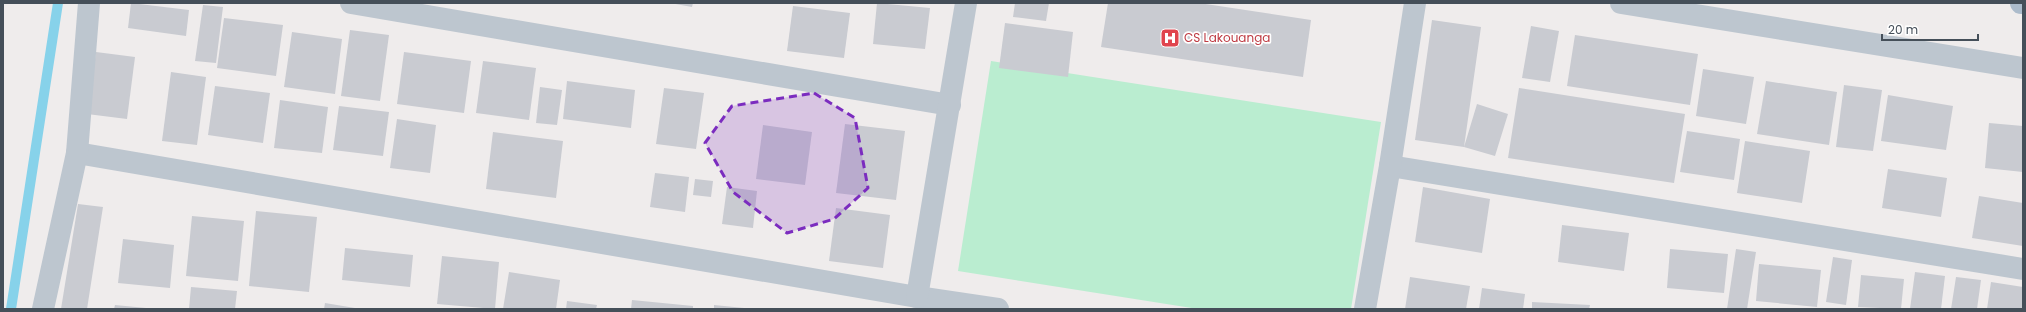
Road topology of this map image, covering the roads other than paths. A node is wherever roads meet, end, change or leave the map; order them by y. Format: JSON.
{"nodes":[{"id":1,"x":89,"y":3,"type":"edge"},
{"id":2,"x":351,"y":3,"type":"edge"},
{"id":3,"x":966,"y":3,"type":"edge"},
{"id":4,"x":1415,"y":3,"type":"edge"},
{"id":5,"x":1620,"y":3,"type":"edge"},
{"id":6,"x":2023,"y":68,"type":"edge"},
{"id":7,"x":950,"y":105,"type":"junction"},
{"id":8,"x":77,"y":154,"type":"junction"},
{"id":9,"x":1390,"y":166,"type":"junction"},
{"id":10,"x":2023,"y":269,"type":"edge"},
{"id":11,"x":918,"y":297,"type":"junction"},
{"id":12,"x":43,"y":309,"type":"edge"},
{"id":13,"x":998,"y":309,"type":"edge"},
{"id":14,"x":1365,"y":309,"type":"edge"}],
"edges":[{"from":1,"to":8,"type":"street"},
{"from":2,"to":7,"type":"street"},
{"from":3,"to":7,"type":"street"},
{"from":4,"to":9,"type":"street"},
{"from":5,"to":6,"type":"street"},
{"from":7,"to":11,"type":"street"},
{"from":8,"to":11,"type":"street"},
{"from":8,"to":12,"type":"street"},
{"from":9,"to":10,"type":"street"},
{"from":9,"to":14,"type":"street"},
{"from":11,"to":13,"type":"street"}]}
